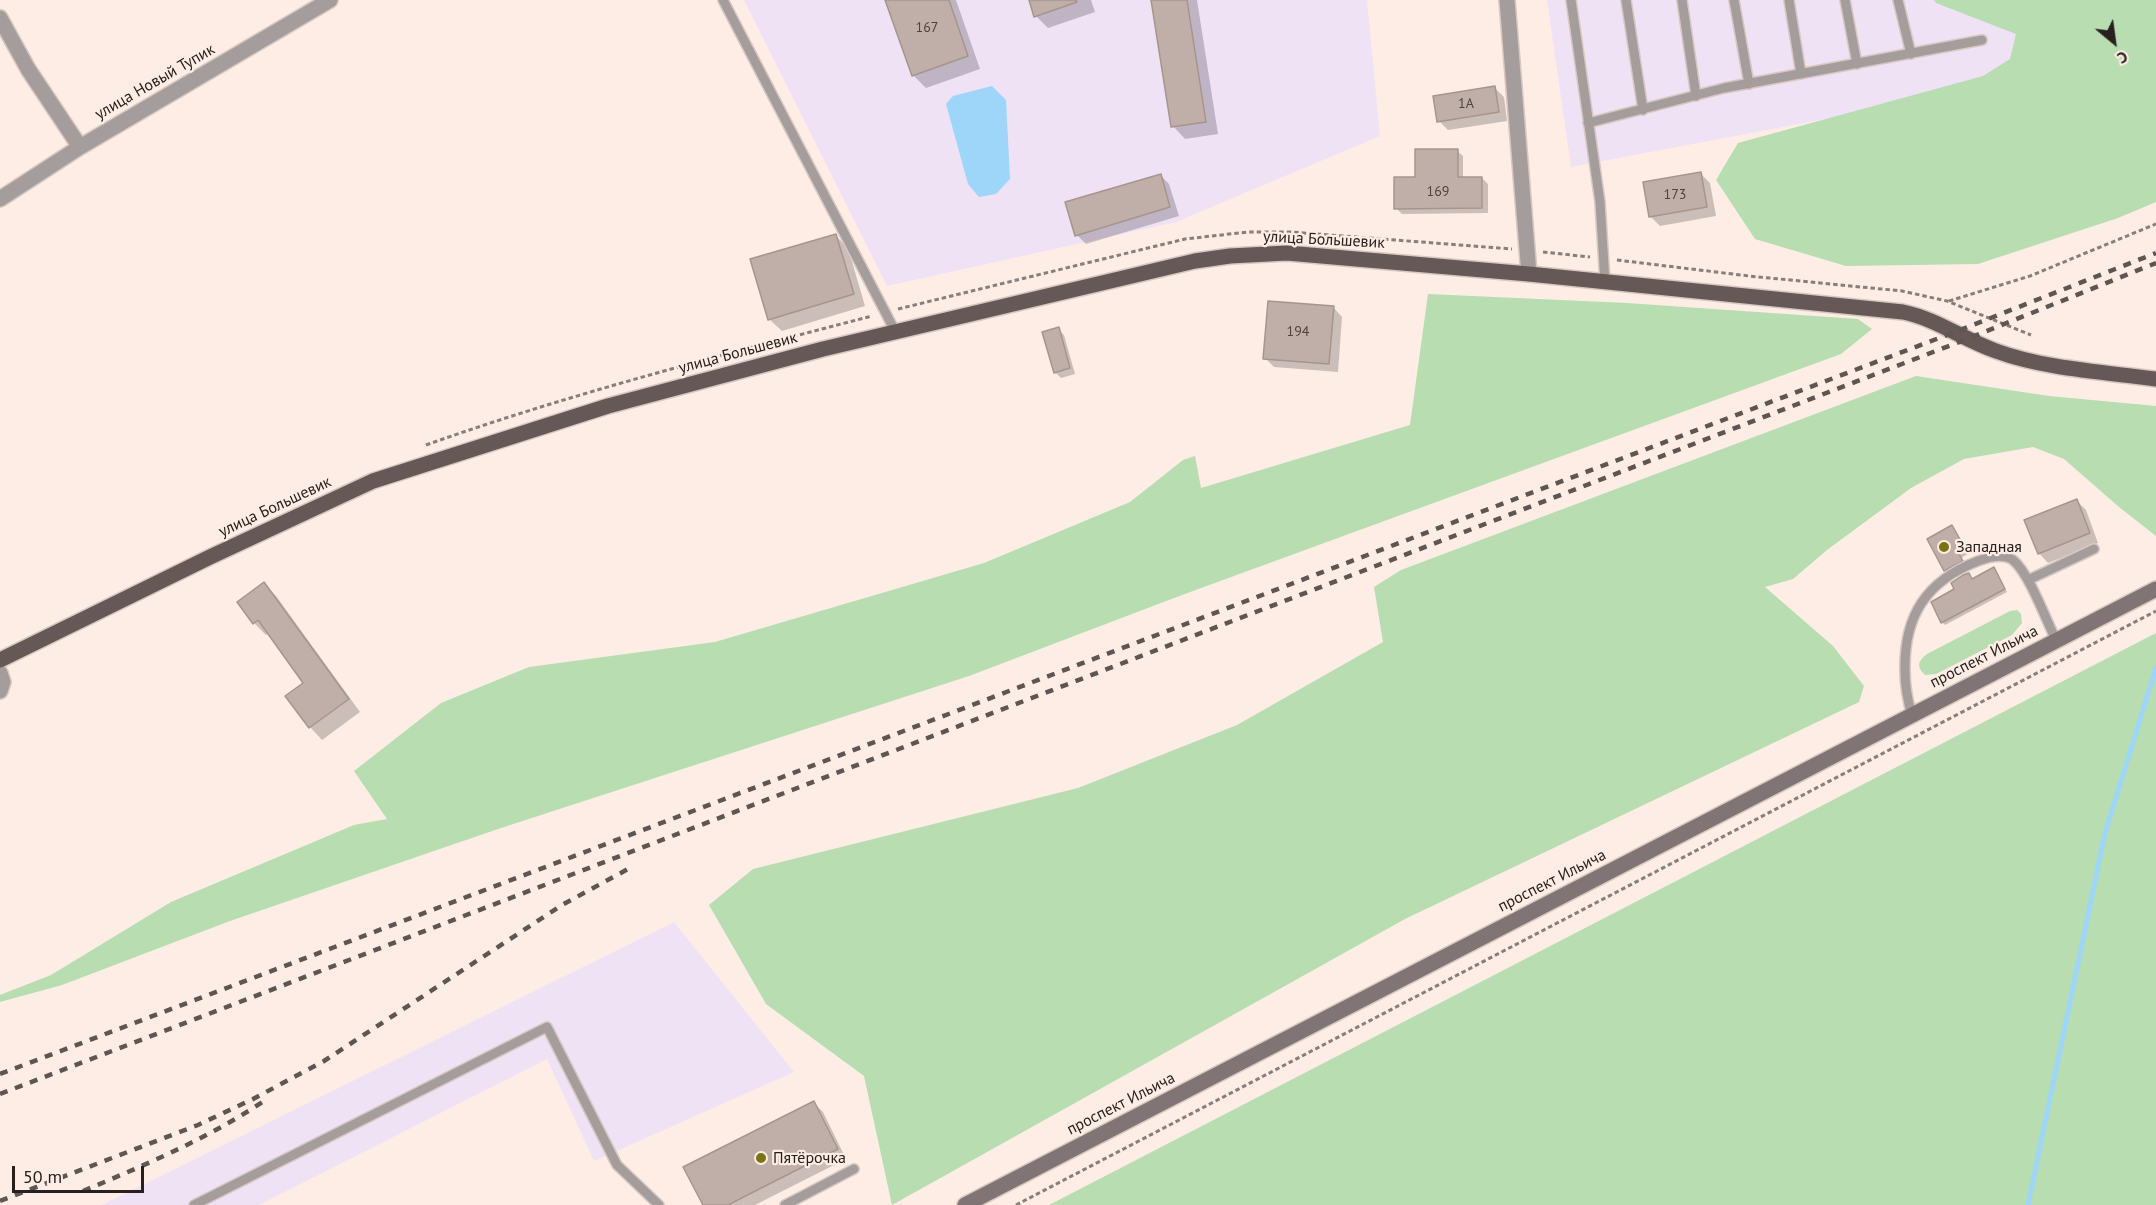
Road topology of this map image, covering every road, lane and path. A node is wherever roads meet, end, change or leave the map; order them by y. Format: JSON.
{"nodes":[{"id":1,"x":330,"y":0,"type":"edge"},
{"id":2,"x":723,"y":0,"type":"edge"},
{"id":3,"x":1507,"y":0,"type":"edge"},
{"id":4,"x":1571,"y":0,"type":"edge"},
{"id":5,"x":1626,"y":0,"type":"edge"},
{"id":6,"x":1682,"y":0,"type":"edge"},
{"id":7,"x":1734,"y":0,"type":"edge"},
{"id":8,"x":1789,"y":0,"type":"edge"},
{"id":9,"x":1845,"y":0,"type":"edge"},
{"id":10,"x":1898,"y":0,"type":"edge"},
{"id":11,"x":0,"y":18,"type":"edge"},
{"id":12,"x":1982,"y":40,"type":"dead end"},
{"id":13,"x":1911,"y":54,"type":"junction"},
{"id":14,"x":1857,"y":64,"type":"junction"},
{"id":15,"x":1801,"y":74,"type":"junction"},
{"id":16,"x":1749,"y":84,"type":"junction"},
{"id":17,"x":1696,"y":96,"type":"junction"},
{"id":18,"x":1643,"y":110,"type":"junction"},
{"id":19,"x":1588,"y":123,"type":"junction"},
{"id":20,"x":80,"y":147,"type":"junction"},
{"id":21,"x":0,"y":199,"type":"edge"},
{"id":22,"x":2156,"y":224,"type":"edge"},
{"id":23,"x":1528,"y":250,"type":"junction"},
{"id":24,"x":1604,"y":259,"type":"junction"},
{"id":25,"x":1528,"y":274,"type":"junction"},
{"id":26,"x":1605,"y":282,"type":"junction"},
{"id":27,"x":1947,"y":301,"type":"junction"},
{"id":28,"x":885,"y":312,"type":"junction"},
{"id":29,"x":895,"y":331,"type":"junction"},
{"id":30,"x":2031,"y":335,"type":"dead end"},
{"id":31,"x":2156,"y":379,"type":"edge"},
{"id":32,"x":421,"y":447,"type":"dead end"},
{"id":33,"x":2094,"y":549,"type":"dead end"},
{"id":34,"x":2028,"y":580,"type":"junction"},
{"id":35,"x":2156,"y":589,"type":"edge"},
{"id":36,"x":2156,"y":611,"type":"edge"},
{"id":37,"x":2056,"y":640,"type":"junction"},
{"id":38,"x":0,"y":660,"type":"edge"},
{"id":39,"x":0,"y":673,"type":"edge"},
{"id":40,"x":0,"y":691,"type":"edge"},
{"id":41,"x":1912,"y":714,"type":"junction"},
{"id":42,"x":854,"y":1169,"type":"dead end"},
{"id":43,"x":194,"y":1205,"type":"edge"},
{"id":44,"x":659,"y":1205,"type":"edge"},
{"id":45,"x":784,"y":1205,"type":"edge"},
{"id":46,"x":965,"y":1205,"type":"edge"},
{"id":47,"x":1016,"y":1205,"type":"edge"}],
"edges":[{"from":1,"to":20,"type":"street","name":"улица Новый Тупик"},
{"from":2,"to":28,"type":"lane"},
{"from":3,"to":23,"type":"street"},
{"from":4,"to":19,"type":"lane"},
{"from":5,"to":18,"type":"lane"},
{"from":6,"to":17,"type":"lane"},
{"from":7,"to":16,"type":"lane"},
{"from":8,"to":15,"type":"lane"},
{"from":9,"to":14,"type":"lane"},
{"from":10,"to":13,"type":"lane"},
{"from":11,"to":20,"type":"street"},
{"from":12,"to":13,"type":"lane"},
{"from":13,"to":14,"type":"lane"},
{"from":14,"to":15,"type":"lane"},
{"from":15,"to":16,"type":"lane"},
{"from":16,"to":17,"type":"lane"},
{"from":17,"to":18,"type":"lane"},
{"from":18,"to":19,"type":"lane"},
{"from":19,"to":24,"type":"lane"},
{"from":20,"to":21,"type":"street","name":"улица Новый Тупик"},
{"from":22,"to":27,"type":"path"},
{"from":23,"to":24,"type":"path"},
{"from":23,"to":25,"type":"street"},
{"from":23,"to":28,"type":"path"},
{"from":24,"to":26,"type":"lane"},
{"from":24,"to":27,"type":"path"},
{"from":25,"to":26,"type":"main road","name":"улица Большевик"},
{"from":25,"to":29,"type":"main road","name":"улица Большевик"},
{"from":26,"to":31,"type":"main road","name":"улица Большевик"},
{"from":27,"to":30,"type":"path"},
{"from":28,"to":29,"type":"lane"},
{"from":28,"to":32,"type":"path"},
{"from":29,"to":38,"type":"main road","name":"улица Большевик"},
{"from":33,"to":34,"type":"lane"},
{"from":34,"to":37,"type":"lane"},
{"from":34,"to":41,"type":"lane"},
{"from":35,"to":37,"type":"street","name":"проспект Ильича"},
{"from":36,"to":47,"type":"path"},
{"from":37,"to":41,"type":"street","name":"проспект Ильича"},
{"from":39,"to":40,"type":"street"},
{"from":41,"to":46,"type":"street","name":"проспект Ильича"},
{"from":42,"to":45,"type":"lane"},
{"from":43,"to":44,"type":"lane"}]}
